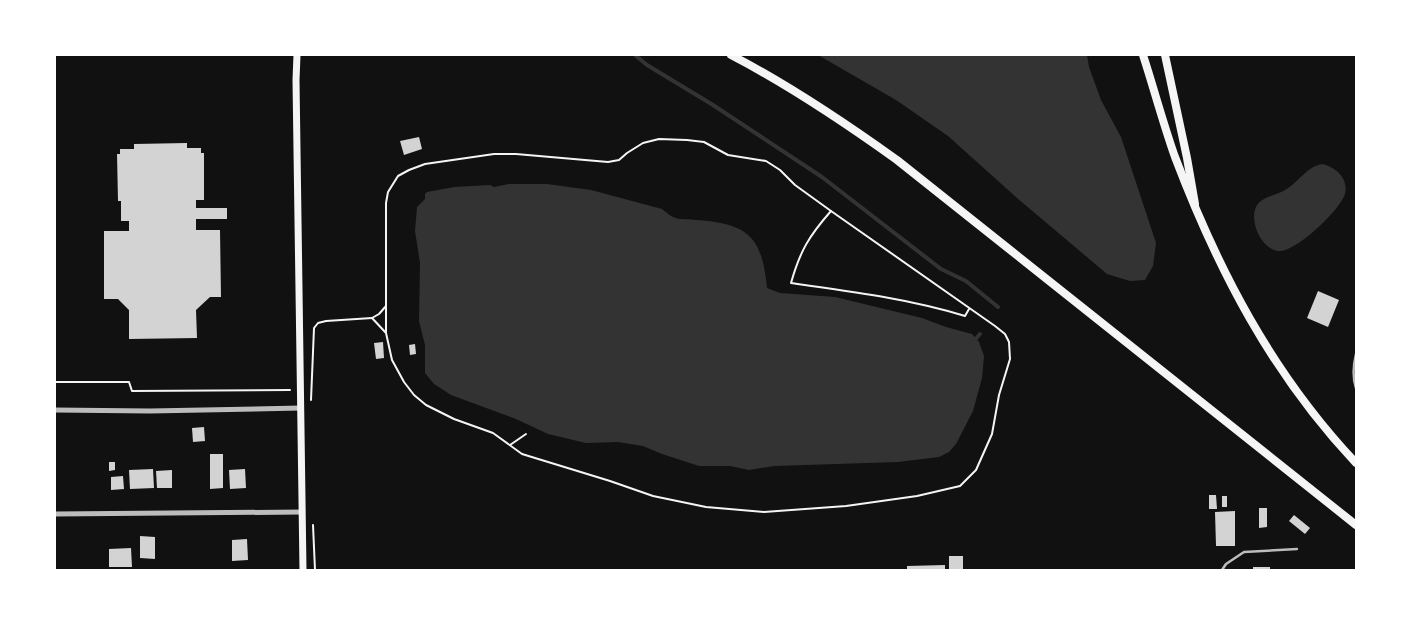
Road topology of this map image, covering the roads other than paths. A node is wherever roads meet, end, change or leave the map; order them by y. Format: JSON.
{"nodes":[{"id":1,"x":298,"y":55,"type":"edge"},
{"id":2,"x":732,"y":55,"type":"edge"},
{"id":3,"x":1143,"y":55,"type":"edge"},
{"id":4,"x":1165,"y":55,"type":"edge"},
{"id":5,"x":1195,"y":204,"type":"junction"},
{"id":6,"x":1356,"y":354,"type":"edge"},
{"id":7,"x":1356,"y":388,"type":"edge"},
{"id":8,"x":301,"y":408,"type":"junction"},
{"id":9,"x":55,"y":410,"type":"edge"},
{"id":10,"x":1356,"y":463,"type":"edge"},
{"id":11,"x":302,"y":512,"type":"junction"},
{"id":12,"x":55,"y":514,"type":"edge"},
{"id":13,"x":1356,"y":525,"type":"edge"},
{"id":14,"x":1297,"y":549,"type":"dead end"},
{"id":15,"x":303,"y":570,"type":"edge"},
{"id":16,"x":1222,"y":570,"type":"edge"}],
"edges":[{"from":1,"to":8,"type":"main road"},
{"from":2,"to":13,"type":"main road"},
{"from":3,"to":5,"type":"main road"},
{"from":4,"to":5,"type":"main road"},
{"from":5,"to":10,"type":"main road"},
{"from":6,"to":7,"type":"lane"},
{"from":8,"to":9,"type":"street"},
{"from":8,"to":11,"type":"main road"},
{"from":11,"to":12,"type":"street"},
{"from":11,"to":15,"type":"main road"},
{"from":14,"to":16,"type":"lane"}]}
